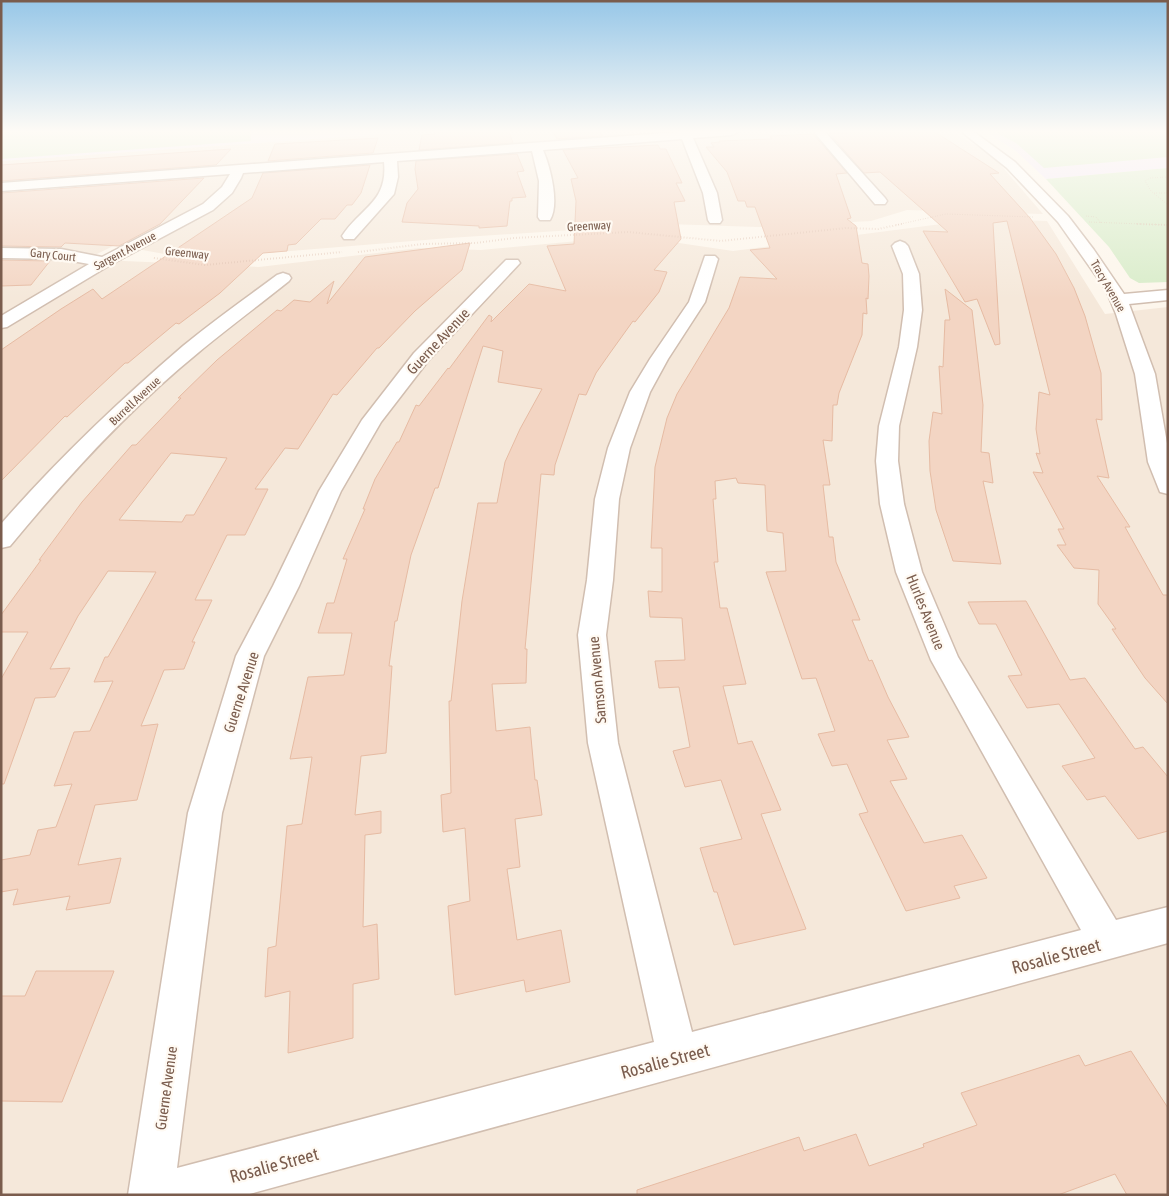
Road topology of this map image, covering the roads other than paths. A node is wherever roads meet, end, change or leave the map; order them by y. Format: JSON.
{"nodes":[{"id":1,"x":228,"y":188,"type":"edge"},
{"id":2,"x":389,"y":188,"type":"edge"},
{"id":3,"x":547,"y":188,"type":"edge"},
{"id":4,"x":708,"y":188,"type":"edge"},
{"id":5,"x":868,"y":188,"type":"edge"},
{"id":6,"x":1033,"y":188,"type":"edge"},
{"id":7,"x":880,"y":201,"type":"dead end"},
{"id":8,"x":544,"y":217,"type":"dead end"},
{"id":9,"x":715,"y":220,"type":"dead end"},
{"id":10,"x":350,"y":236,"type":"dead end"},
{"id":11,"x":900,"y":246,"type":"dead end"},
{"id":12,"x":1,"y":253,"type":"edge"},
{"id":13,"x":710,"y":259,"type":"dead end"},
{"id":14,"x":104,"y":262,"type":"junction"},
{"id":15,"x":512,"y":263,"type":"dead end"},
{"id":16,"x":283,"y":278,"type":"dead end"},
{"id":17,"x":1168,"y":295,"type":"edge"},
{"id":18,"x":1118,"y":299,"type":"junction"},
{"id":19,"x":1,"y":323,"type":"edge"},
{"id":20,"x":1168,"y":487,"type":"edge"},
{"id":21,"x":1,"y":540,"type":"edge"},
{"id":22,"x":1168,"y":925,"type":"edge"},
{"id":23,"x":1108,"y":942,"type":"junction"},
{"id":24,"x":678,"y":1057,"type":"junction"},
{"id":25,"x":151,"y":1195,"type":"edge"},
{"id":26,"x":162,"y":1195,"type":"edge"}],
"edges":[{"from":1,"to":14,"type":"street","name":"Sargent Avenue"},
{"from":2,"to":10,"type":"street"},
{"from":3,"to":8,"type":"street"},
{"from":4,"to":9,"type":"street"},
{"from":5,"to":7,"type":"street"},
{"from":6,"to":18,"type":"street","name":"Tracy Avenue"},
{"from":11,"to":23,"type":"street","name":"Hurles Avenue"},
{"from":12,"to":14,"type":"street","name":"Gary Court"},
{"from":13,"to":24,"type":"street","name":"Samson Avenue"},
{"from":14,"to":19,"type":"street","name":"Sargent Avenue"},
{"from":15,"to":25,"type":"street","name":"Guerne Avenue"},
{"from":16,"to":21,"type":"street","name":"Burrell Avenue"},
{"from":17,"to":18,"type":"street"},
{"from":18,"to":20,"type":"street","name":"Tracy Avenue"},
{"from":22,"to":23,"type":"street","name":"Rosalie Street"},
{"from":23,"to":24,"type":"street","name":"Rosalie Street"},
{"from":24,"to":26,"type":"street","name":"Rosalie Street"}]}
